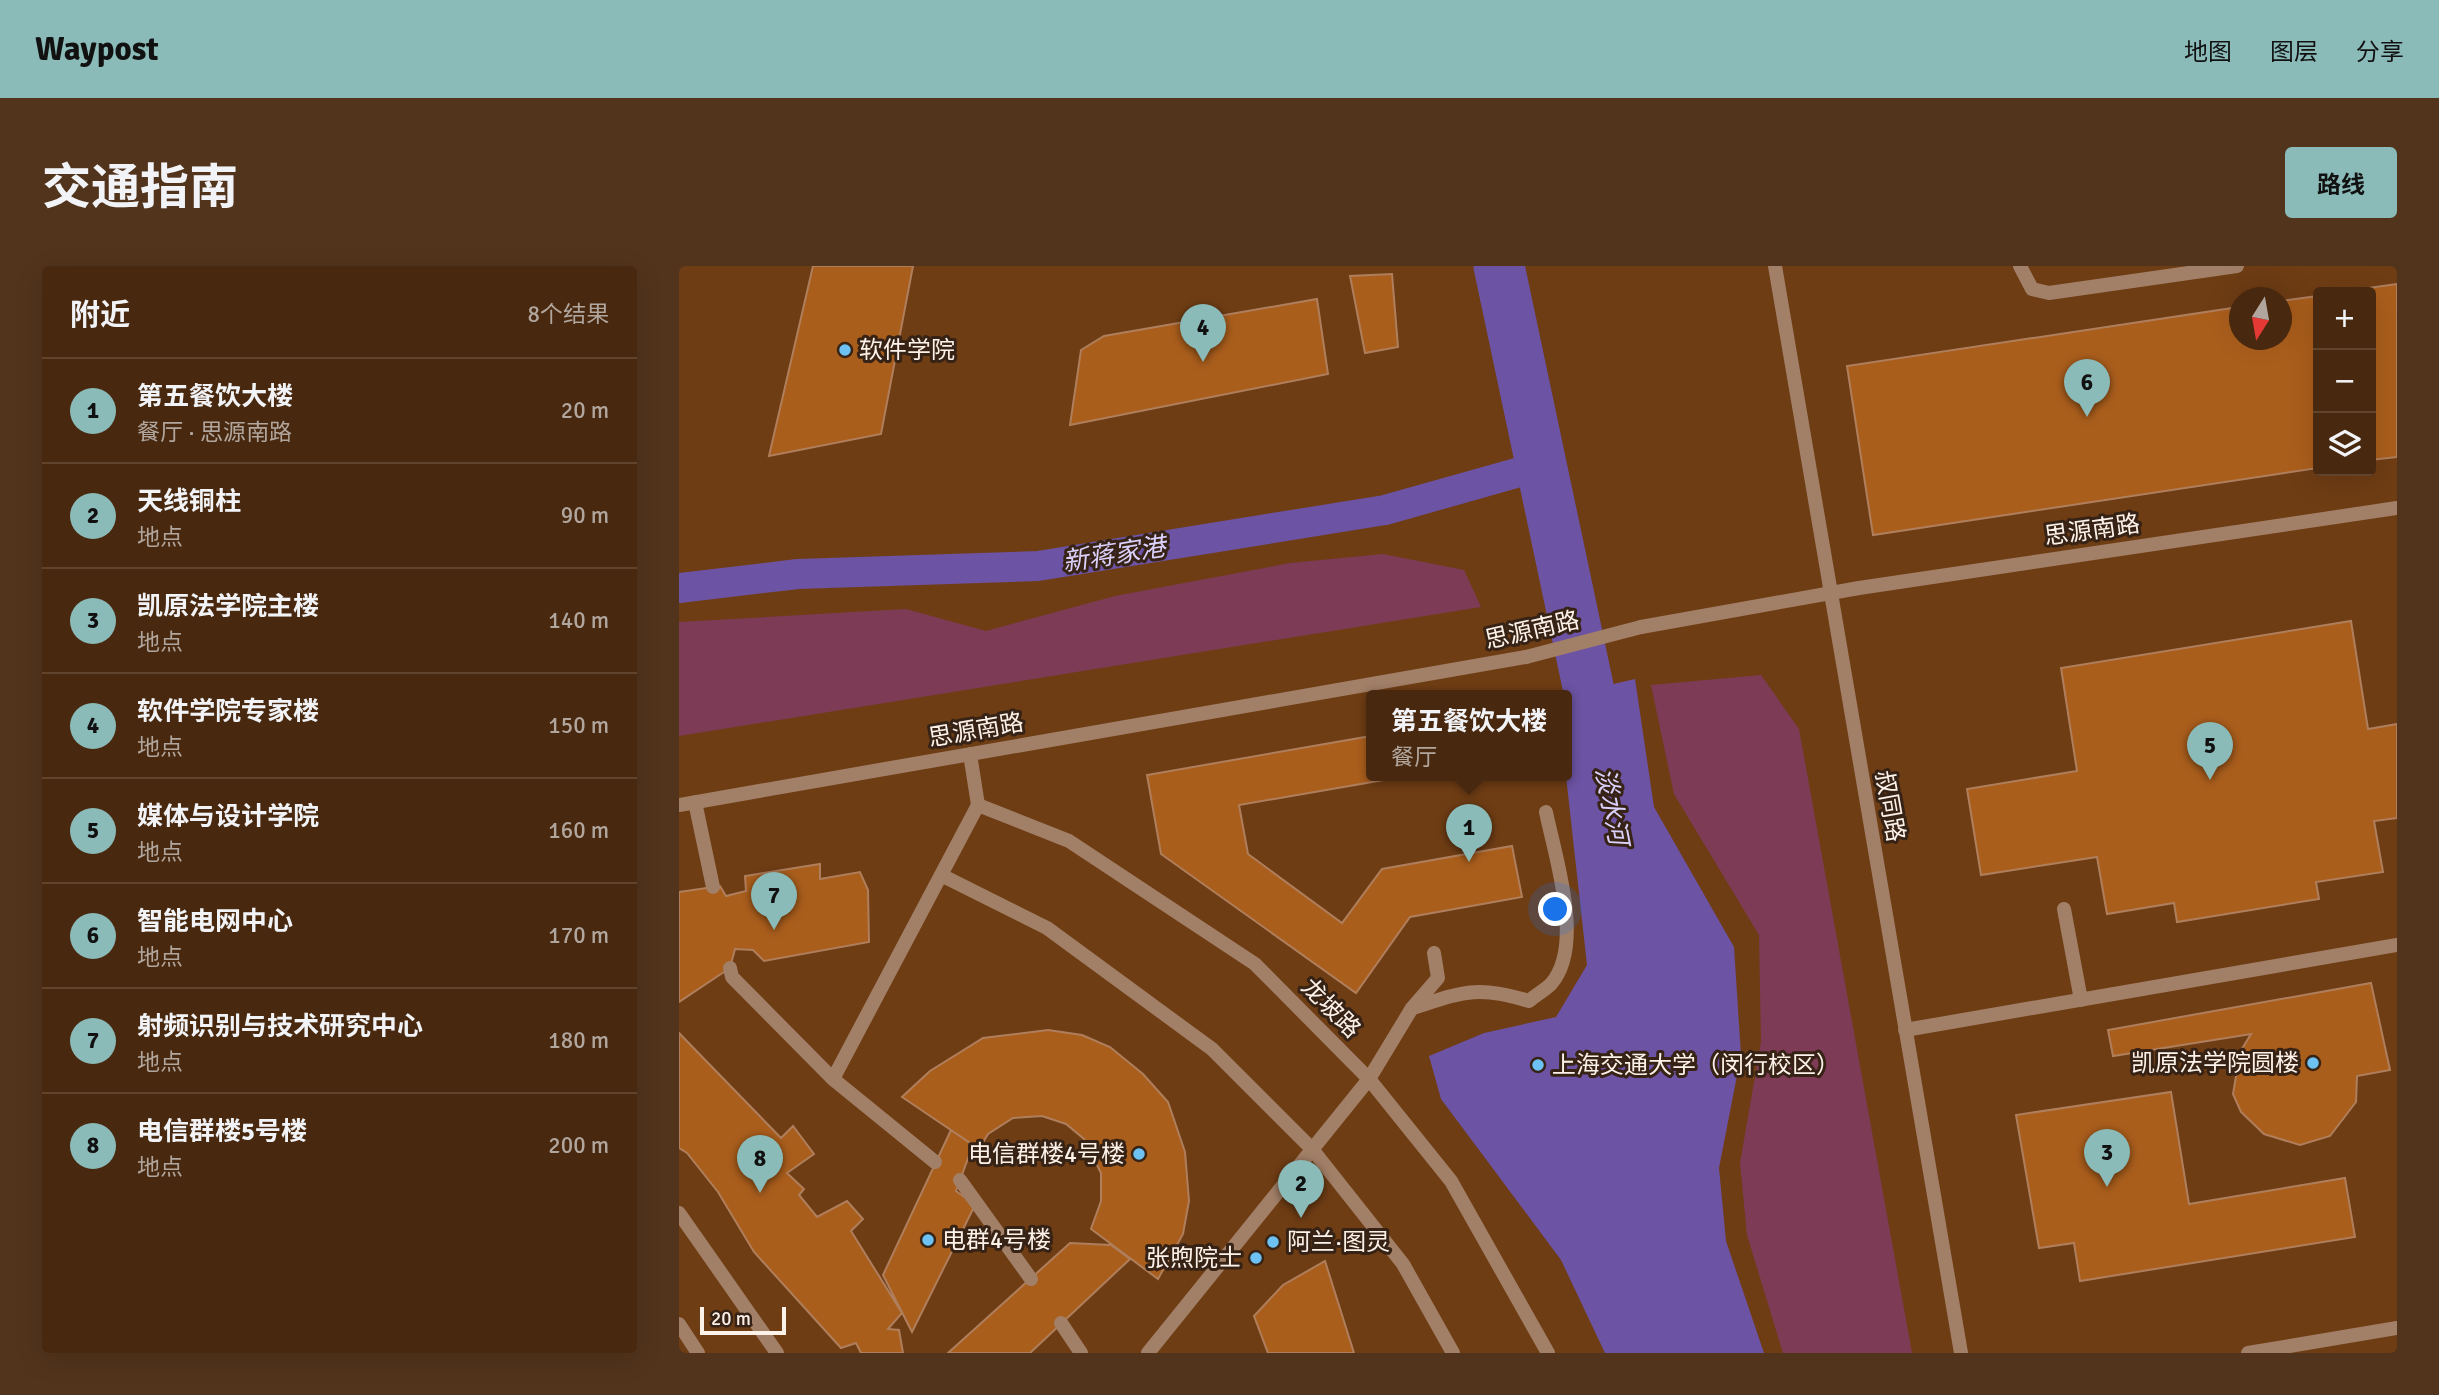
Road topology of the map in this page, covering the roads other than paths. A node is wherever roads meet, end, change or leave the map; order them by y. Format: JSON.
{"nodes":[{"id":1,"x":1775,"y":266,"type":"edge"},
{"id":2,"x":2019,"y":266,"type":"edge"},
{"id":3,"x":2237,"y":266,"type":"edge"},
{"id":4,"x":2397,"y":508,"type":"edge"},
{"id":5,"x":1831,"y":592,"type":"junction"},
{"id":6,"x":970,"y":754,"type":"junction"},
{"id":7,"x":695,"y":802,"type":"junction"},
{"id":8,"x":679,"y":805,"type":"edge"},
{"id":9,"x":978,"y":805,"type":"junction"},
{"id":10,"x":1546,"y":812,"type":"dead end"},
{"id":11,"x":941,"y":875,"type":"junction"},
{"id":12,"x":713,"y":887,"type":"dead end"},
{"id":13,"x":2064,"y":909,"type":"dead end"},
{"id":14,"x":2397,"y":946,"type":"edge"},
{"id":15,"x":1434,"y":953,"type":"dead end"},
{"id":16,"x":730,"y":968,"type":"dead end"},
{"id":17,"x":2081,"y":1000,"type":"junction"},
{"id":18,"x":1412,"y":1008,"type":"junction"},
{"id":19,"x":1905,"y":1030,"type":"junction"},
{"id":20,"x":833,"y":1079,"type":"junction"},
{"id":21,"x":1369,"y":1079,"type":"junction"},
{"id":22,"x":1313,"y":1149,"type":"junction"},
{"id":23,"x":935,"y":1163,"type":"dead end"},
{"id":24,"x":960,"y":1180,"type":"dead end"},
{"id":25,"x":679,"y":1213,"type":"edge"},
{"id":26,"x":1031,"y":1279,"type":"dead end"},
{"id":27,"x":1061,"y":1323,"type":"dead end"},
{"id":28,"x":679,"y":1324,"type":"edge"},
{"id":29,"x":2397,"y":1328,"type":"edge"},
{"id":30,"x":698,"y":1353,"type":"edge"},
{"id":31,"x":777,"y":1353,"type":"edge"},
{"id":32,"x":1081,"y":1353,"type":"edge"},
{"id":33,"x":1148,"y":1353,"type":"edge"},
{"id":34,"x":1453,"y":1353,"type":"edge"},
{"id":35,"x":1548,"y":1353,"type":"edge"},
{"id":36,"x":1961,"y":1353,"type":"edge"},
{"id":37,"x":2248,"y":1353,"type":"edge"}],
"edges":[{"from":1,"to":5,"type":"street","name":"叔同路"},
{"from":2,"to":3,"type":"street"},
{"from":4,"to":5,"type":"street","name":"思源南路"},
{"from":5,"to":6,"type":"street","name":"思源南路"},
{"from":5,"to":19,"type":"street","name":"叔同路"},
{"from":6,"to":7,"type":"street","name":"思源南路"},
{"from":6,"to":9,"type":"street"},
{"from":7,"to":8,"type":"street","name":"思源南路"},
{"from":7,"to":12,"type":"street"},
{"from":9,"to":11,"type":"street"},
{"from":9,"to":21,"type":"street","name":"龙坡路"},
{"from":10,"to":18,"type":"street"},
{"from":11,"to":20,"type":"street"},
{"from":11,"to":22,"type":"street"},
{"from":13,"to":17,"type":"street"},
{"from":14,"to":17,"type":"street"},
{"from":15,"to":18,"type":"street"},
{"from":16,"to":20,"type":"street"},
{"from":17,"to":19,"type":"street"},
{"from":18,"to":21,"type":"street"},
{"from":19,"to":36,"type":"street","name":"叔同路"},
{"from":20,"to":23,"type":"street"},
{"from":21,"to":22,"type":"street"},
{"from":21,"to":35,"type":"street","name":"龙坡路"},
{"from":22,"to":33,"type":"street"},
{"from":22,"to":34,"type":"street"},
{"from":24,"to":26,"type":"street"},
{"from":25,"to":31,"type":"street"},
{"from":27,"to":32,"type":"street"},
{"from":28,"to":30,"type":"street"},
{"from":29,"to":37,"type":"street"}]}
